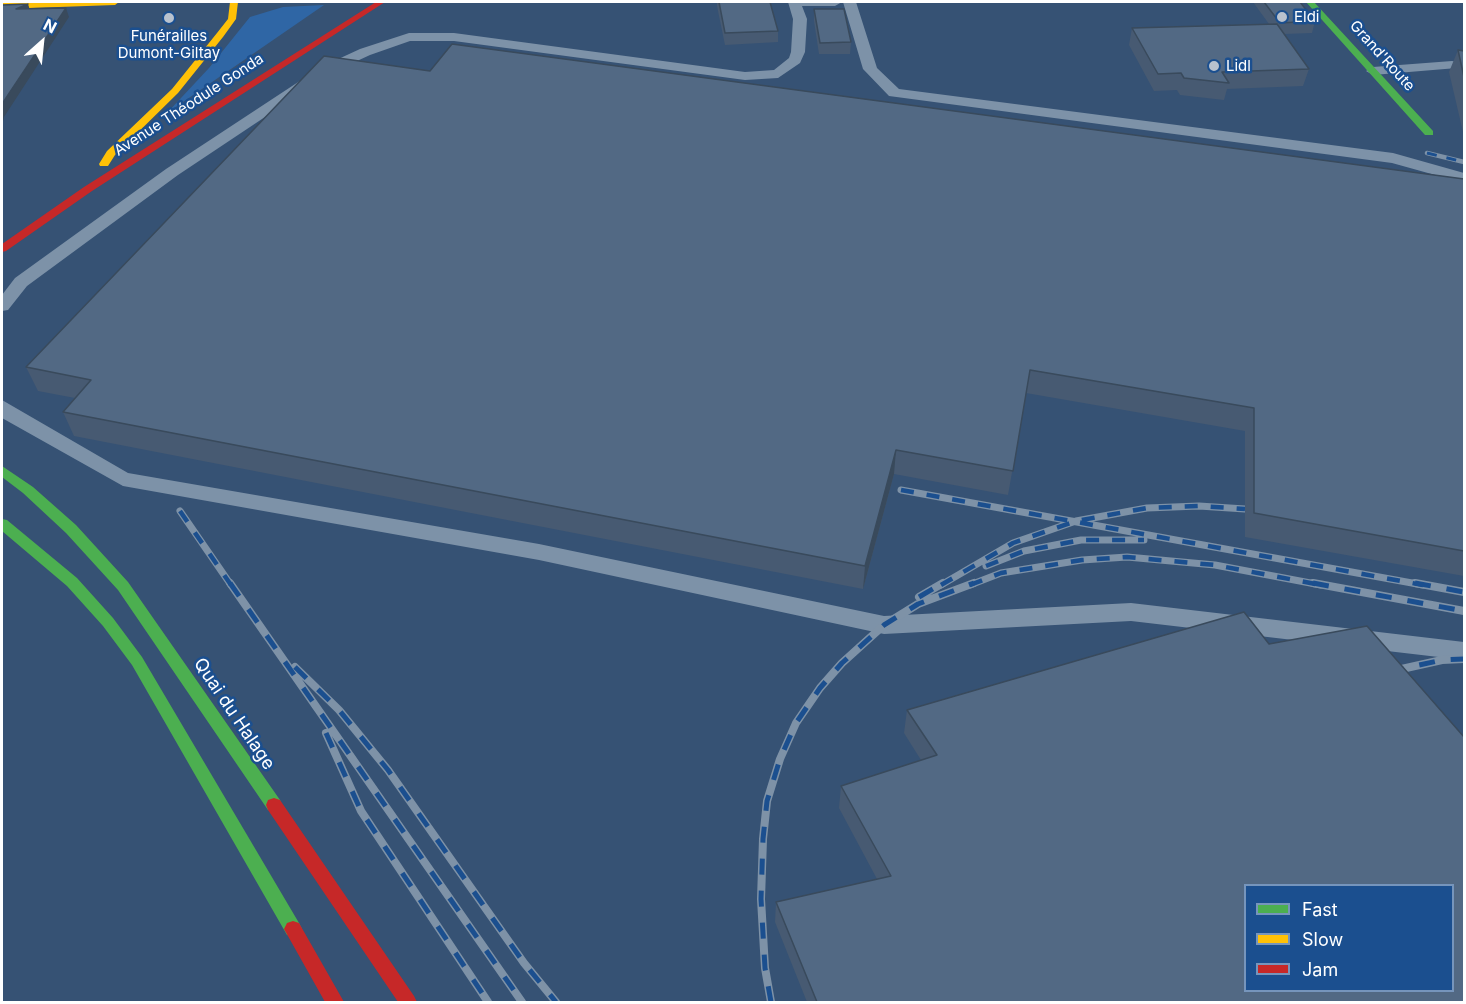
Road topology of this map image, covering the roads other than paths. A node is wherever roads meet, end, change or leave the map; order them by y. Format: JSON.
{"nodes":[{"id":1,"x":115,"y":2,"type":"edge"},
{"id":2,"x":234,"y":2,"type":"edge"},
{"id":3,"x":381,"y":2,"type":"edge"},
{"id":4,"x":794,"y":2,"type":"edge"},
{"id":5,"x":835,"y":2,"type":"edge"},
{"id":6,"x":849,"y":2,"type":"edge"},
{"id":7,"x":1310,"y":2,"type":"edge"},
{"id":8,"x":2,"y":6,"type":"edge"},
{"id":9,"x":1407,"y":54,"type":"dead end"},
{"id":10,"x":1360,"y":57,"type":"junction"},
{"id":11,"x":1452,"y":65,"type":"dead end"},
{"id":12,"x":1372,"y":71,"type":"junction"},
{"id":13,"x":1429,"y":133,"type":"dead end"},
{"id":14,"x":1464,"y":178,"type":"edge"},
{"id":15,"x":88,"y":189,"type":"junction"},
{"id":16,"x":18,"y":239,"type":"junction"},
{"id":17,"x":2,"y":249,"type":"edge"},
{"id":18,"x":2,"y":257,"type":"edge"},
{"id":19,"x":2,"y":306,"type":"edge"},
{"id":20,"x":2,"y":407,"type":"edge"},
{"id":21,"x":2,"y":471,"type":"edge"},
{"id":22,"x":2,"y":524,"type":"edge"},
{"id":23,"x":1464,"y":651,"type":"edge"},
{"id":24,"x":335,"y":1002,"type":"edge"},
{"id":25,"x":408,"y":1002,"type":"edge"}],
"edges":[{"from":1,"to":8,"type":"main road"},
{"from":2,"to":15,"type":"main road"},
{"from":3,"to":15,"type":"main road","name":"Avenue Théodule Gonda"},
{"from":4,"to":5,"type":"lane"},
{"from":4,"to":19,"type":"lane"},
{"from":6,"to":14,"type":"lane"},
{"from":7,"to":10,"type":"main road","name":"Grand'Route"},
{"from":9,"to":10,"type":"lane"},
{"from":10,"to":12,"type":"main road","name":"Grand'Route"},
{"from":11,"to":12,"type":"lane"},
{"from":12,"to":13,"type":"main road","name":"Grand'Route"},
{"from":15,"to":16,"type":"main road","name":"Avenue Théodule Gonda"},
{"from":16,"to":17,"type":"main road","name":"Avenue Théodule Gonda"},
{"from":16,"to":18,"type":"main road","name":"Avenue Théodule Gonda"},
{"from":20,"to":23,"type":"lane"},
{"from":21,"to":25,"type":"main road","name":"Quai du Halage"},
{"from":22,"to":24,"type":"main road"}]}
